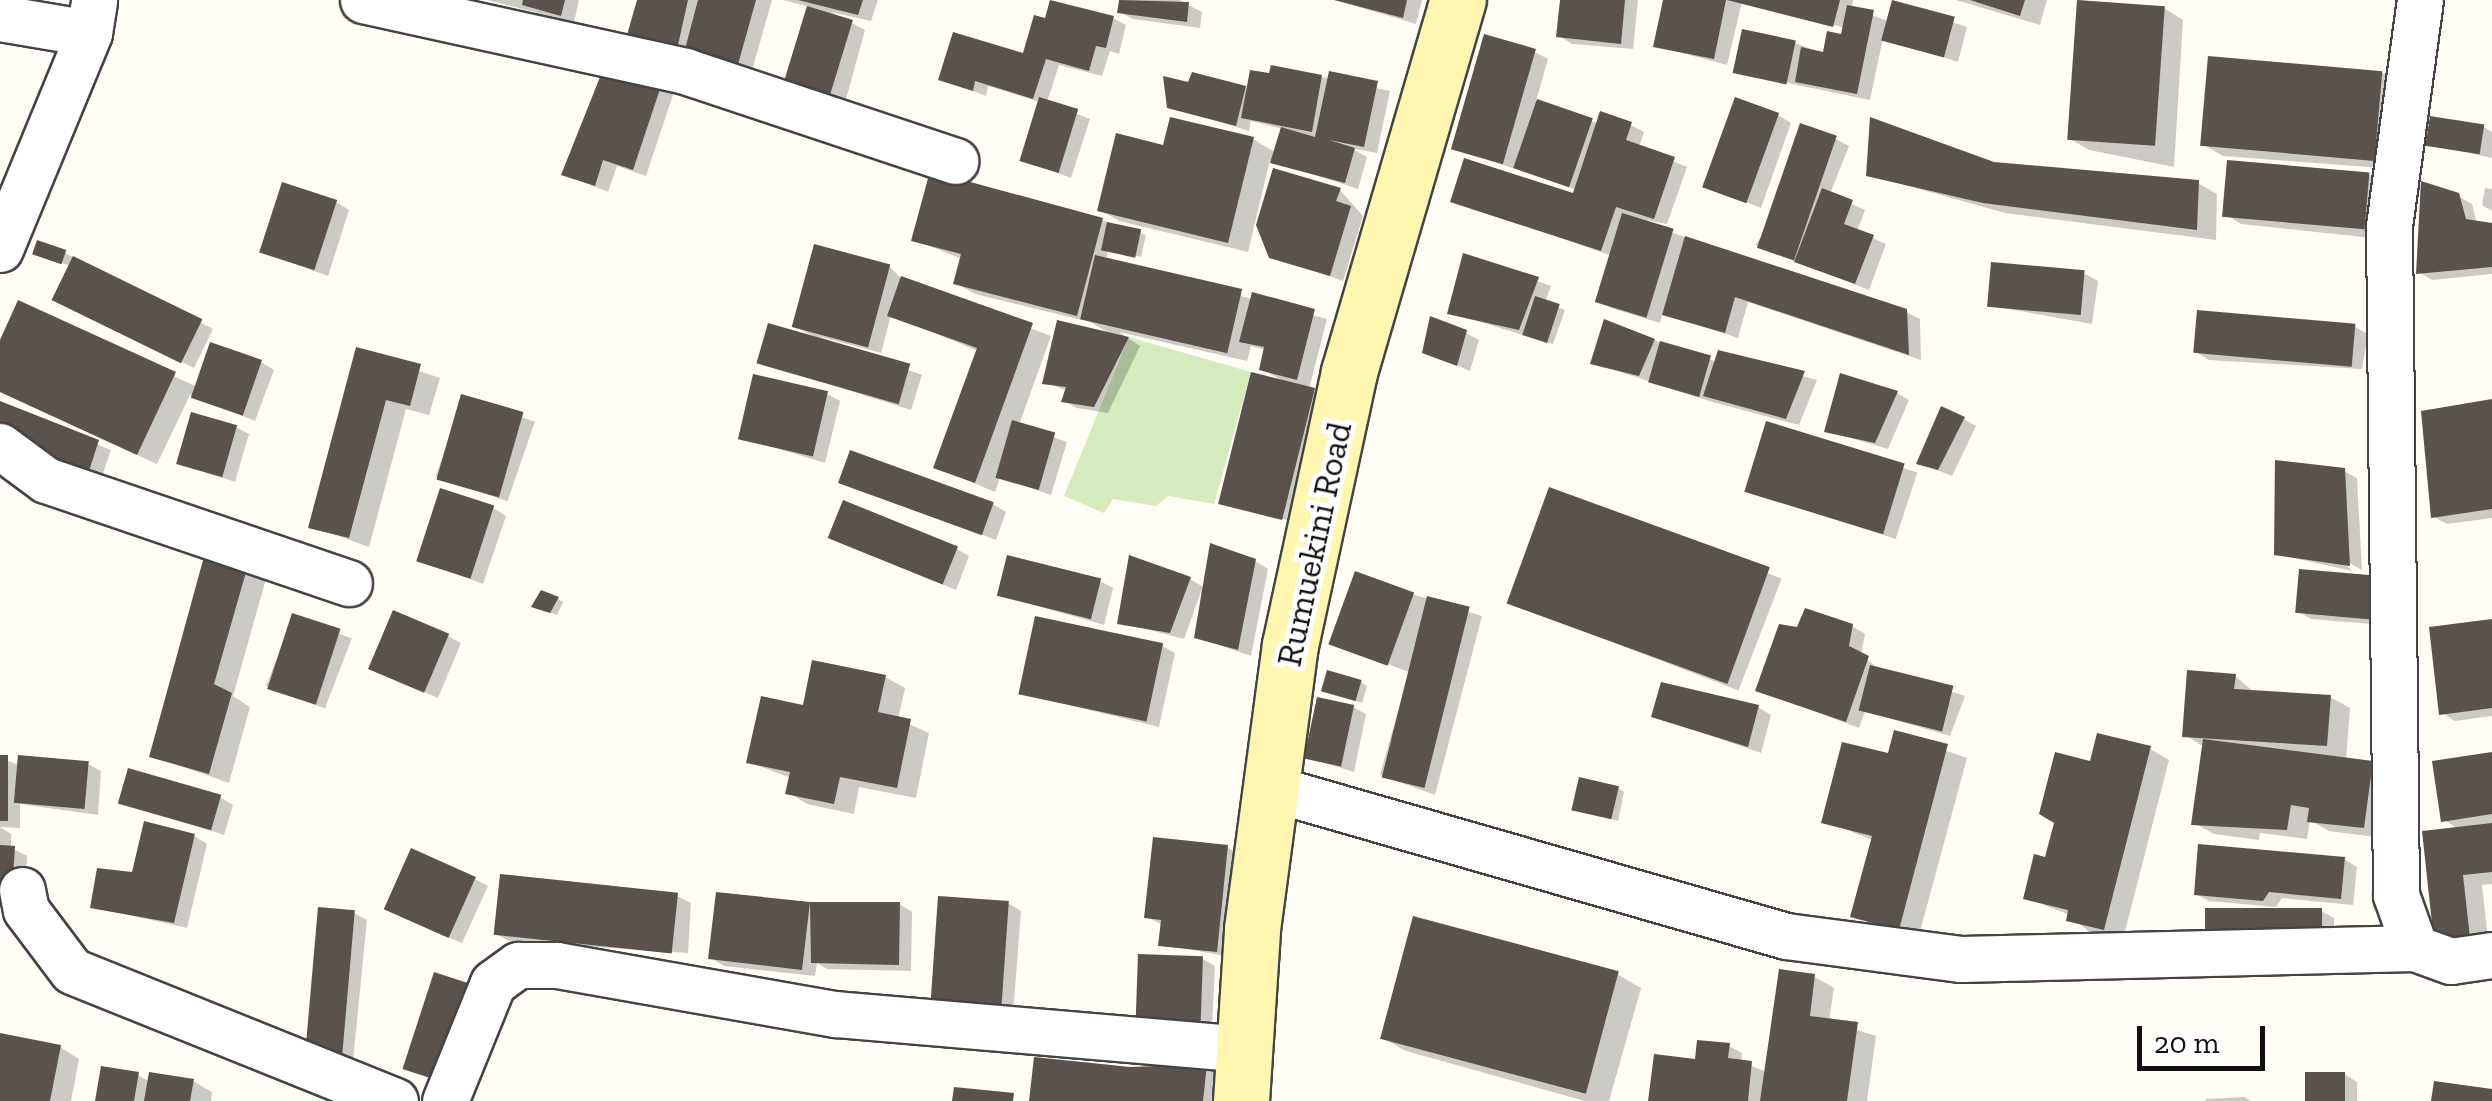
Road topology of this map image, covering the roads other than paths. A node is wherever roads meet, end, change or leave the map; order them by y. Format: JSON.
{"nodes":[{"id":1,"x":363,"y":0,"type":"edge"},
{"id":2,"x":1458,"y":0,"type":"edge"},
{"id":3,"x":2420,"y":0,"type":"edge"},
{"id":4,"x":92,"y":16,"type":"edge"},
{"id":5,"x":0,"y":18,"type":"edge"},
{"id":6,"x":956,"y":161,"type":"dead end"},
{"id":7,"x":0,"y":249,"type":"edge"},
{"id":8,"x":0,"y":446,"type":"edge"},
{"id":9,"x":349,"y":583,"type":"dead end"},
{"id":10,"x":1271,"y":788,"type":"junction"},
{"id":11,"x":22,"y":890,"type":"dead end"},
{"id":12,"x":2416,"y":948,"type":"junction"},
{"id":13,"x":2492,"y":955,"type":"edge"},
{"id":14,"x":1243,"y":1075,"type":"edge"},
{"id":15,"x":395,"y":1101,"type":"edge"},
{"id":16,"x":445,"y":1101,"type":"edge"}],
"edges":[{"from":1,"to":6,"type":"street"},
{"from":2,"to":10,"type":"street","name":"Rumuekini Road"},
{"from":3,"to":12,"type":"street"},
{"from":4,"to":5,"type":"street"},
{"from":4,"to":7,"type":"street"},
{"from":8,"to":9,"type":"street"},
{"from":10,"to":12,"type":"street"},
{"from":10,"to":14,"type":"street","name":"Rumuekini Road"},
{"from":11,"to":15,"type":"street"},
{"from":12,"to":13,"type":"street"},
{"from":14,"to":16,"type":"street"}]}
